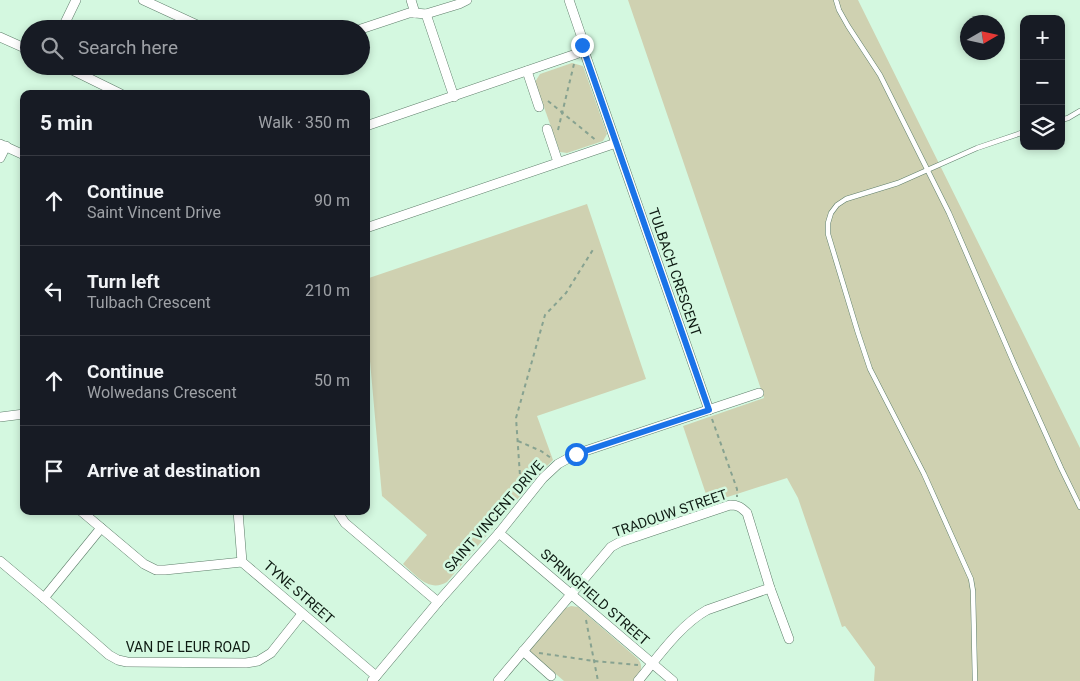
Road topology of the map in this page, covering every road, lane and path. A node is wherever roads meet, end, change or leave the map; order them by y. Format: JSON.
{"nodes":[{"id":1,"x":76,"y":0,"type":"edge"},
{"id":2,"x":143,"y":0,"type":"edge"},
{"id":3,"x":411,"y":0,"type":"edge"},
{"id":4,"x":467,"y":0,"type":"edge"},
{"id":5,"x":569,"y":0,"type":"edge"},
{"id":6,"x":836,"y":0,"type":"edge"},
{"id":7,"x":416,"y":12,"type":"junction"},
{"id":8,"x":426,"y":14,"type":"junction"},
{"id":9,"x":66,"y":20,"type":"edge"},
{"id":10,"x":186,"y":20,"type":"edge"},
{"id":11,"x":370,"y":26,"type":"edge"},
{"id":12,"x":0,"y":37,"type":"edge"},
{"id":13,"x":582,"y":45,"type":"junction"},
{"id":14,"x":20,"y":46,"type":"edge"},
{"id":15,"x":576,"y":54,"type":"junction"},
{"id":16,"x":527,"y":71,"type":"junction"},
{"id":17,"x":82,"y":75,"type":"edge"},
{"id":18,"x":113,"y":90,"type":"edge"},
{"id":19,"x":454,"y":96,"type":"junction"},
{"id":20,"x":548,"y":101,"type":"dead end"},
{"id":21,"x":539,"y":107,"type":"dead end"},
{"id":22,"x":1080,"y":111,"type":"edge"},
{"id":23,"x":562,"y":113,"type":"junction"},
{"id":24,"x":1065,"y":119,"type":"edge"},
{"id":25,"x":370,"y":125,"type":"edge"},
{"id":26,"x":546,"y":129,"type":"dead end"},
{"id":27,"x":558,"y":130,"type":"dead end"},
{"id":28,"x":1020,"y":133,"type":"edge"},
{"id":29,"x":616,"y":143,"type":"junction"},
{"id":30,"x":3,"y":145,"type":"edge"},
{"id":31,"x":603,"y":147,"type":"junction"},
{"id":32,"x":20,"y":153,"type":"edge"},
{"id":33,"x":0,"y":158,"type":"edge"},
{"id":34,"x":558,"y":162,"type":"junction"},
{"id":35,"x":927,"y":170,"type":"junction"},
{"id":36,"x":370,"y":227,"type":"edge"},
{"id":37,"x":594,"y":248,"type":"dead end"},
{"id":38,"x":759,"y":393,"type":"dead end"},
{"id":39,"x":709,"y":410,"type":"junction"},
{"id":40,"x":20,"y":414,"type":"edge"},
{"id":41,"x":0,"y":416,"type":"edge"},
{"id":42,"x":518,"y":441,"type":"junction"},
{"id":43,"x":558,"y":464,"type":"junction"},
{"id":44,"x":522,"y":504,"type":"junction"},
{"id":45,"x":737,"y":505,"type":"junction"},
{"id":46,"x":1080,"y":507,"type":"edge"},
{"id":47,"x":86,"y":515,"type":"edge"},
{"id":48,"x":238,"y":515,"type":"edge"},
{"id":49,"x":340,"y":515,"type":"edge"},
{"id":50,"x":101,"y":528,"type":"junction"},
{"id":51,"x":499,"y":532,"type":"junction"},
{"id":52,"x":0,"y":562,"type":"edge"},
{"id":53,"x":242,"y":562,"type":"junction"},
{"id":54,"x":770,"y":588,"type":"junction"},
{"id":55,"x":571,"y":594,"type":"junction"},
{"id":56,"x":44,"y":598,"type":"junction"},
{"id":57,"x":438,"y":602,"type":"junction"},
{"id":58,"x":302,"y":614,"type":"junction"},
{"id":59,"x":585,"y":615,"type":"dead end"},
{"id":60,"x":789,"y":639,"type":"dead end"},
{"id":61,"x":526,"y":654,"type":"junction"},
{"id":62,"x":594,"y":661,"type":"junction"},
{"id":63,"x":649,"y":661,"type":"junction"},
{"id":64,"x":551,"y":676,"type":"dead end"},
{"id":65,"x":374,"y":679,"type":"edge"},
{"id":66,"x":498,"y":681,"type":"edge"},
{"id":67,"x":598,"y":681,"type":"edge"},
{"id":68,"x":638,"y":681,"type":"edge"},
{"id":69,"x":673,"y":681,"type":"edge"},
{"id":70,"x":975,"y":681,"type":"edge"}],
"edges":[{"from":1,"to":9,"type":"street"},
{"from":2,"to":10,"type":"street"},
{"from":3,"to":7,"type":"street"},
{"from":4,"to":8,"type":"street"},
{"from":5,"to":13,"type":"street","name":"TULBACH CRESCENT"},
{"from":6,"to":35,"type":"lane"},
{"from":7,"to":8,"type":"street"},
{"from":7,"to":11,"type":"street"},
{"from":8,"to":19,"type":"street"},
{"from":12,"to":14,"type":"street"},
{"from":13,"to":15,"type":"street"},
{"from":13,"to":29,"type":"street","name":"TULBACH CRESCENT"},
{"from":15,"to":16,"type":"street"},
{"from":15,"to":23,"type":"path"},
{"from":16,"to":19,"type":"street"},
{"from":16,"to":21,"type":"street"},
{"from":17,"to":18,"type":"street"},
{"from":19,"to":25,"type":"street"},
{"from":20,"to":23,"type":"path"},
{"from":22,"to":24,"type":"lane"},
{"from":23,"to":27,"type":"path"},
{"from":23,"to":31,"type":"path"},
{"from":26,"to":34,"type":"street"},
{"from":28,"to":35,"type":"lane"},
{"from":29,"to":31,"type":"street"},
{"from":29,"to":39,"type":"street","name":"TULBACH CRESCENT"},
{"from":30,"to":32,"type":"street"},
{"from":30,"to":33,"type":"street"},
{"from":31,"to":34,"type":"street"},
{"from":34,"to":36,"type":"street"},
{"from":35,"to":46,"type":"lane"},
{"from":35,"to":70,"type":"lane"},
{"from":37,"to":42,"type":"path"},
{"from":38,"to":39,"type":"street","name":"SAINT VINCENT DRIVE"},
{"from":39,"to":43,"type":"street","name":"SAINT VINCENT DRIVE"},
{"from":39,"to":45,"type":"path"},
{"from":40,"to":41,"type":"street"},
{"from":42,"to":43,"type":"path"},
{"from":42,"to":44,"type":"path"},
{"from":43,"to":44,"type":"street","name":"SAINT VINCENT DRIVE"},
{"from":44,"to":51,"type":"street","name":"SAINT VINCENT DRIVE"},
{"from":45,"to":54,"type":"street","name":"TRADOUW STREET"},
{"from":45,"to":55,"type":"street","name":"TRADOUW STREET"},
{"from":47,"to":50,"type":"street"},
{"from":48,"to":53,"type":"street","name":"TYNE STREET"},
{"from":49,"to":57,"type":"street"},
{"from":50,"to":53,"type":"street"},
{"from":50,"to":56,"type":"street"},
{"from":51,"to":55,"type":"street","name":"SPRINGFIELD STREET"},
{"from":51,"to":57,"type":"street","name":"SAINT VINCENT DRIVE"},
{"from":52,"to":56,"type":"street","name":"VAN DE LEUR ROAD"},
{"from":53,"to":58,"type":"street","name":"TYNE STREET"},
{"from":54,"to":60,"type":"street","name":"TRADOUW STREET"},
{"from":54,"to":63,"type":"street"},
{"from":55,"to":61,"type":"street","name":"TRADOUW STREET"},
{"from":55,"to":63,"type":"street","name":"SPRINGFIELD STREET"},
{"from":56,"to":58,"type":"street","name":"VAN DE LEUR ROAD"},
{"from":57,"to":65,"type":"street","name":"SAINT VINCENT DRIVE"},
{"from":58,"to":65,"type":"street","name":"TYNE STREET"},
{"from":59,"to":62,"type":"path"},
{"from":61,"to":62,"type":"path"},
{"from":61,"to":64,"type":"street"},
{"from":61,"to":66,"type":"street","name":"TRADOUW STREET"},
{"from":62,"to":63,"type":"path"},
{"from":62,"to":67,"type":"path"},
{"from":63,"to":68,"type":"street"},
{"from":63,"to":69,"type":"street","name":"SPRINGFIELD STREET"}]}
